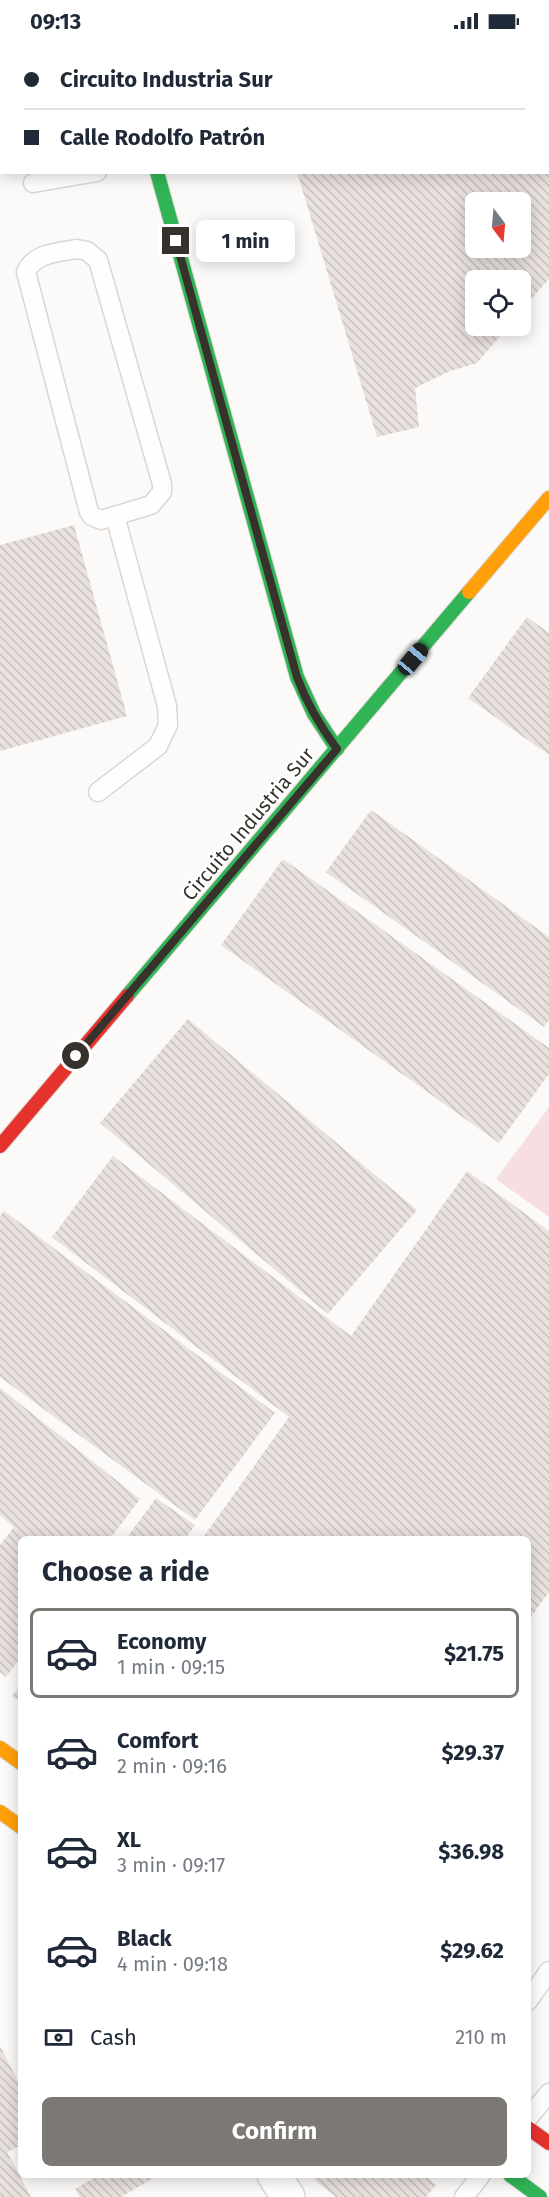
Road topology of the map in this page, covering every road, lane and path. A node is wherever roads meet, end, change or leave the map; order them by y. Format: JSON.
{"nodes":[{"id":1,"x":91,"y":174,"type":"edge"},
{"id":2,"x":158,"y":174,"type":"edge"},
{"id":3,"x":33,"y":183,"type":"dead end"},
{"id":4,"x":549,"y":498,"type":"edge"},
{"id":5,"x":115,"y":516,"type":"junction"},
{"id":6,"x":337,"y":749,"type":"junction"},
{"id":7,"x":98,"y":792,"type":"dead end"},
{"id":8,"x":0,"y":1146,"type":"edge"},
{"id":9,"x":0,"y":1749,"type":"edge"},
{"id":10,"x":18,"y":1761,"type":"edge"},
{"id":11,"x":0,"y":1812,"type":"edge"},
{"id":12,"x":18,"y":1825,"type":"edge"},
{"id":13,"x":549,"y":1971,"type":"edge"},
{"id":14,"x":531,"y":1997,"type":"edge"},
{"id":15,"x":549,"y":2093,"type":"edge"},
{"id":16,"x":531,"y":2114,"type":"edge"},
{"id":17,"x":531,"y":2129,"type":"edge"},
{"id":18,"x":549,"y":2143,"type":"edge"},
{"id":19,"x":276,"y":2178,"type":"edge"},
{"id":20,"x":479,"y":2178,"type":"edge"},
{"id":21,"x":514,"y":2178,"type":"edge"},
{"id":22,"x":288,"y":2197,"type":"edge"},
{"id":23,"x":464,"y":2197,"type":"edge"},
{"id":24,"x":540,"y":2197,"type":"edge"}],
"edges":[{"from":1,"to":3,"type":"lane"},
{"from":2,"to":6,"type":"main road"},
{"from":4,"to":6,"type":"main road","name":"Circuito Industria Sur"},
{"from":5,"to":5,"type":"lane"},
{"from":5,"to":7,"type":"lane"},
{"from":6,"to":8,"type":"main road","name":"Circuito Industria Sur"},
{"from":9,"to":10,"type":"main road"},
{"from":11,"to":12,"type":"main road"},
{"from":13,"to":14,"type":"lane"},
{"from":15,"to":16,"type":"lane"},
{"from":17,"to":18,"type":"main road"},
{"from":19,"to":22,"type":"street"},
{"from":20,"to":23,"type":"lane"},
{"from":21,"to":24,"type":"main road"}]}
